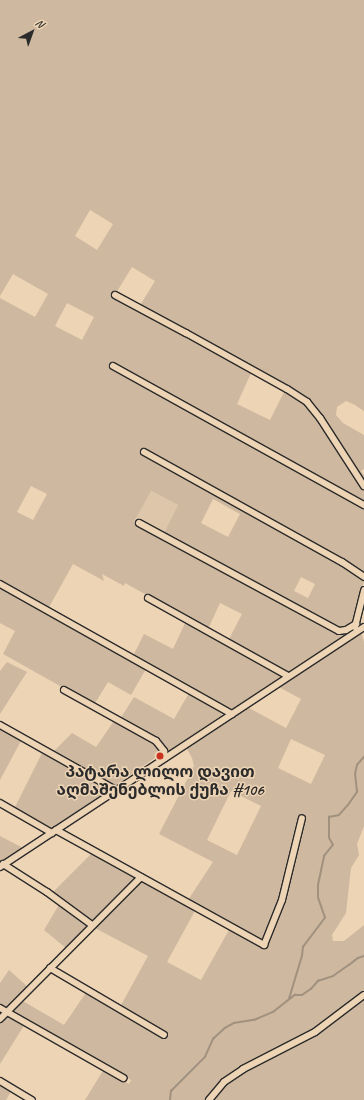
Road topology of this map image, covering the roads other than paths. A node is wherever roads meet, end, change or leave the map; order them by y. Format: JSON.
{"nodes":[{"id":1,"x":115,"y":295,"type":"dead end"},
{"id":2,"x":113,"y":366,"type":"dead end"},
{"id":3,"x":144,"y":452,"type":"dead end"},
{"id":4,"x":364,"y":486,"type":"edge"},
{"id":5,"x":364,"y":505,"type":"edge"},
{"id":6,"x":139,"y":523,"type":"dead end"},
{"id":7,"x":364,"y":576,"type":"edge"},
{"id":8,"x":0,"y":584,"type":"edge"},
{"id":9,"x":364,"y":590,"type":"edge"},
{"id":10,"x":148,"y":598,"type":"dead end"},
{"id":11,"x":356,"y":624,"type":"junction"},
{"id":12,"x":364,"y":627,"type":"edge"},
{"id":13,"x":353,"y":635,"type":"junction"},
{"id":14,"x":288,"y":676,"type":"junction"},
{"id":15,"x":64,"y":690,"type":"dead end"},
{"id":16,"x":232,"y":714,"type":"junction"},
{"id":17,"x":0,"y":724,"type":"edge"},
{"id":18,"x":165,"y":758,"type":"junction"},
{"id":19,"x":116,"y":790,"type":"junction"},
{"id":20,"x":0,"y":803,"type":"edge"},
{"id":21,"x":302,"y":818,"type":"dead end"},
{"id":22,"x":54,"y":832,"type":"junction"},
{"id":23,"x":2,"y":865,"type":"edge"},
{"id":24,"x":141,"y":877,"type":"junction"},
{"id":25,"x":92,"y":925,"type":"junction"},
{"id":26,"x":50,"y":968,"type":"junction"},
{"id":27,"x":364,"y":995,"type":"edge"},
{"id":28,"x":0,"y":1008,"type":"edge"},
{"id":29,"x":6,"y":1012,"type":"junction"},
{"id":30,"x":0,"y":1019,"type":"edge"},
{"id":31,"x":164,"y":1035,"type":"dead end"},
{"id":32,"x":124,"y":1078,"type":"dead end"},
{"id":33,"x":0,"y":1081,"type":"edge"},
{"id":34,"x":32,"y":1100,"type":"edge"},
{"id":35,"x":209,"y":1100,"type":"edge"}],
"edges":[{"from":1,"to":4,"type":"street"},
{"from":2,"to":5,"type":"street"},
{"from":3,"to":7,"type":"street"},
{"from":6,"to":11,"type":"street"},
{"from":8,"to":16,"type":"street"},
{"from":9,"to":11,"type":"street"},
{"from":10,"to":14,"type":"street"},
{"from":11,"to":13,"type":"street"},
{"from":12,"to":13,"type":"street"},
{"from":13,"to":14,"type":"street"},
{"from":14,"to":16,"type":"street"},
{"from":15,"to":18,"type":"street"},
{"from":16,"to":18,"type":"street"},
{"from":17,"to":19,"type":"street"},
{"from":18,"to":19,"type":"street"},
{"from":19,"to":22,"type":"street"},
{"from":20,"to":22,"type":"street"},
{"from":21,"to":24,"type":"street"},
{"from":22,"to":23,"type":"street"},
{"from":22,"to":24,"type":"street"},
{"from":23,"to":25,"type":"street"},
{"from":24,"to":25,"type":"street"},
{"from":25,"to":26,"type":"street"},
{"from":26,"to":29,"type":"street"},
{"from":26,"to":31,"type":"street"},
{"from":27,"to":35,"type":"street"},
{"from":28,"to":29,"type":"street"},
{"from":29,"to":30,"type":"street"},
{"from":29,"to":32,"type":"street"},
{"from":33,"to":34,"type":"street"}]}
